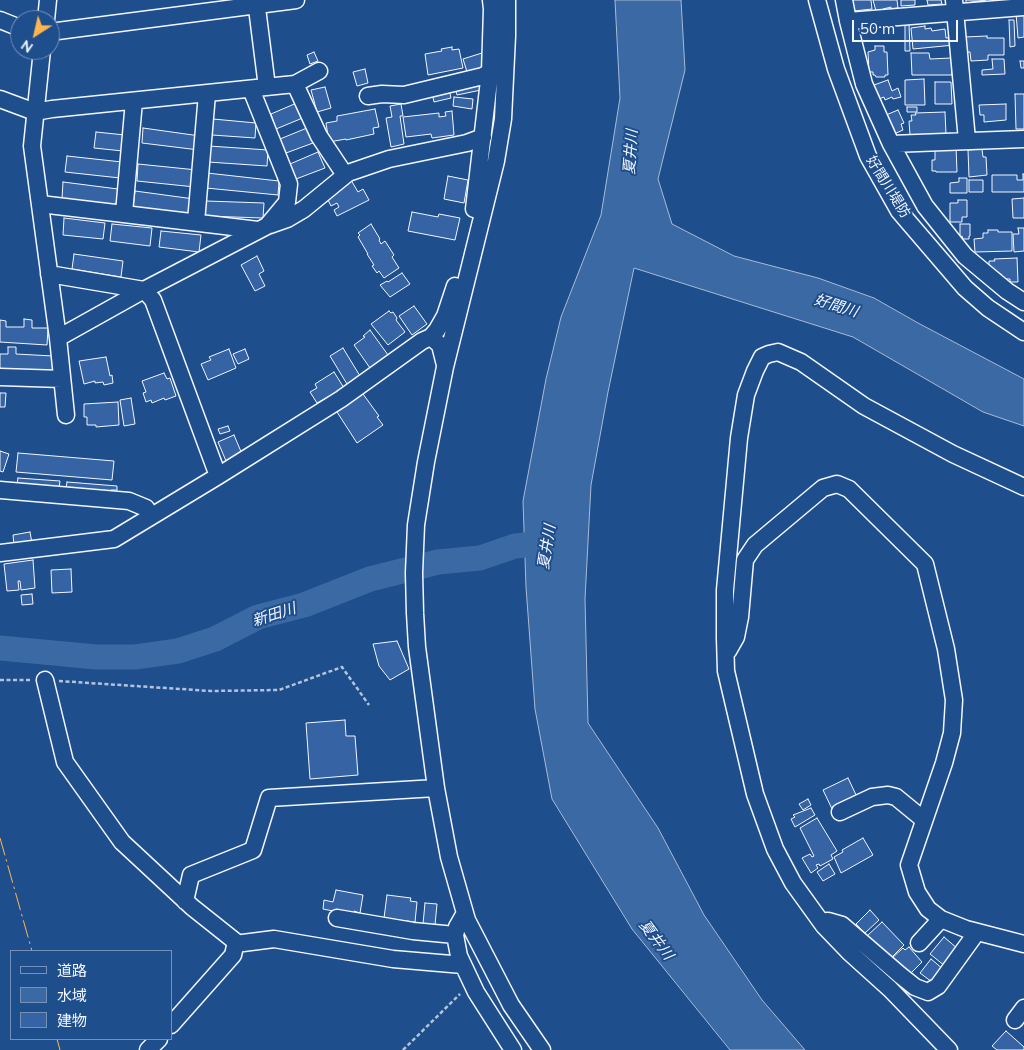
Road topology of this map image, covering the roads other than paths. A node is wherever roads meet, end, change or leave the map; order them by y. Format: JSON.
{"nodes":[{"id":1,"x":296,"y":0,"type":"edge"},
{"id":2,"x":491,"y":0,"type":"edge"},
{"id":3,"x":507,"y":0,"type":"edge"},
{"id":4,"x":817,"y":0,"type":"edge"},
{"id":5,"x":844,"y":0,"type":"edge"},
{"id":6,"x":256,"y":3,"type":"edge"},
{"id":7,"x":955,"y":6,"type":"edge"},
{"id":8,"x":1024,"y":7,"type":"edge"},
{"id":9,"x":848,"y":21,"type":"junction"},
{"id":10,"x":60,"y":31,"type":"edge"},
{"id":11,"x":41,"y":60,"type":"edge"},
{"id":12,"x":319,"y":71,"type":"dead end"},
{"id":13,"x":490,"y":72,"type":"junction"},
{"id":14,"x":295,"y":84,"type":"junction"},
{"id":15,"x":259,"y":88,"type":"junction"},
{"id":16,"x":206,"y":94,"type":"junction"},
{"id":17,"x":368,"y":96,"type":"dead end"},
{"id":18,"x":0,"y":99,"type":"edge"},
{"id":19,"x":134,"y":101,"type":"junction"},
{"id":20,"x":35,"y":112,"type":"junction"},
{"id":21,"x":483,"y":137,"type":"junction"},
{"id":22,"x":1024,"y":139,"type":"edge"},
{"id":23,"x":968,"y":140,"type":"junction"},
{"id":24,"x":892,"y":144,"type":"junction"},
{"id":25,"x":345,"y":175,"type":"junction"},
{"id":26,"x":40,"y":204,"type":"junction"},
{"id":27,"x":124,"y":214,"type":"junction"},
{"id":28,"x":196,"y":222,"type":"junction"},
{"id":29,"x":263,"y":228,"type":"junction"},
{"id":30,"x":49,"y":274,"type":"junction"},
{"id":31,"x":144,"y":290,"type":"junction"},
{"id":32,"x":1024,"y":302,"type":"edge"},
{"id":33,"x":1024,"y":332,"type":"edge"},
{"id":34,"x":431,"y":336,"type":"junction"},
{"id":35,"x":58,"y":338,"type":"junction"},
{"id":36,"x":445,"y":367,"type":"junction"},
{"id":37,"x":0,"y":377,"type":"edge"},
{"id":38,"x":62,"y":379,"type":"junction"},
{"id":39,"x":66,"y":415,"type":"dead end"},
{"id":40,"x":218,"y":476,"type":"junction"},
{"id":41,"x":1024,"y":487,"type":"edge"},
{"id":42,"x":0,"y":490,"type":"edge"},
{"id":43,"x":151,"y":516,"type":"junction"},
{"id":44,"x":0,"y":553,"type":"edge"},
{"id":45,"x":726,"y":654,"type":"junction"},
{"id":46,"x":46,"y":680,"type":"road end"},
{"id":47,"x":436,"y":788,"type":"junction"},
{"id":48,"x":840,"y":812,"type":"dead end"},
{"id":49,"x":924,"y":820,"type":"junction"},
{"id":50,"x":185,"y":901,"type":"junction"},
{"id":51,"x":465,"y":913,"type":"junction"},
{"id":52,"x":337,"y":918,"type":"dead end"},
{"id":53,"x":941,"y":919,"type":"junction"},
{"id":54,"x":821,"y":922,"type":"junction"},
{"id":55,"x":977,"y":932,"type":"junction"},
{"id":56,"x":455,"y":935,"type":"junction"},
{"id":57,"x":919,"y":943,"type":"dead end"},
{"id":58,"x":235,"y":944,"type":"junction"},
{"id":59,"x":1024,"y":944,"type":"edge"},
{"id":60,"x":463,"y":965,"type":"junction"},
{"id":61,"x":172,"y":1024,"type":"edge"},
{"id":62,"x":158,"y":1040,"type":"edge"},
{"id":63,"x":148,"y":1050,"type":"edge"},
{"id":64,"x":513,"y":1050,"type":"edge"},
{"id":65,"x":542,"y":1050,"type":"edge"},
{"id":66,"x":949,"y":1050,"type":"edge"}],
"edges":[{"from":1,"to":6,"type":"street"},
{"from":2,"to":13,"type":"street"},
{"from":3,"to":36,"type":"street"},
{"from":4,"to":33,"type":"street","name":"好間川堤防"},
{"from":5,"to":9,"type":"street"},
{"from":6,"to":10,"type":"street"},
{"from":6,"to":15,"type":"street"},
{"from":7,"to":8,"type":"street"},
{"from":7,"to":9,"type":"street"},
{"from":7,"to":23,"type":"street"},
{"from":9,"to":24,"type":"street"},
{"from":11,"to":20,"type":"street"},
{"from":12,"to":14,"type":"street"},
{"from":13,"to":17,"type":"street"},
{"from":13,"to":21,"type":"street"},
{"from":14,"to":15,"type":"street"},
{"from":14,"to":25,"type":"street"},
{"from":15,"to":16,"type":"street"},
{"from":15,"to":29,"type":"street"},
{"from":16,"to":19,"type":"street"},
{"from":16,"to":28,"type":"street"},
{"from":18,"to":20,"type":"street"},
{"from":19,"to":20,"type":"street"},
{"from":19,"to":27,"type":"street"},
{"from":20,"to":26,"type":"street"},
{"from":21,"to":25,"type":"street"},
{"from":21,"to":34,"type":"street"},
{"from":22,"to":23,"type":"street"},
{"from":23,"to":24,"type":"street"},
{"from":24,"to":32,"type":"street"},
{"from":25,"to":29,"type":"street"},
{"from":26,"to":27,"type":"street"},
{"from":26,"to":30,"type":"street"},
{"from":27,"to":28,"type":"street"},
{"from":28,"to":29,"type":"street"},
{"from":29,"to":31,"type":"street"},
{"from":30,"to":31,"type":"street"},
{"from":30,"to":35,"type":"street"},
{"from":31,"to":35,"type":"street"},
{"from":31,"to":40,"type":"street"},
{"from":34,"to":36,"type":"street"},
{"from":34,"to":40,"type":"street"},
{"from":35,"to":38,"type":"street"},
{"from":36,"to":47,"type":"street"},
{"from":37,"to":38,"type":"street"},
{"from":38,"to":39,"type":"street"},
{"from":40,"to":43,"type":"street"},
{"from":41,"to":45,"type":"street"},
{"from":42,"to":43,"type":"street"},
{"from":43,"to":44,"type":"street"},
{"from":45,"to":49,"type":"street"},
{"from":45,"to":54,"type":"street"},
{"from":46,"to":50,"type":"street"},
{"from":47,"to":50,"type":"street"},
{"from":47,"to":51,"type":"street"},
{"from":48,"to":49,"type":"street"},
{"from":49,"to":53,"type":"street"},
{"from":50,"to":58,"type":"street"},
{"from":51,"to":56,"type":"street"},
{"from":51,"to":65,"type":"street"},
{"from":52,"to":56,"type":"street"},
{"from":53,"to":55,"type":"street"},
{"from":53,"to":57,"type":"street"},
{"from":54,"to":55,"type":"street"},
{"from":54,"to":66,"type":"street"},
{"from":55,"to":59,"type":"street"},
{"from":56,"to":60,"type":"street"},
{"from":58,"to":60,"type":"street"},
{"from":58,"to":61,"type":"street"},
{"from":60,"to":64,"type":"street"},
{"from":62,"to":63,"type":"street"}]}
